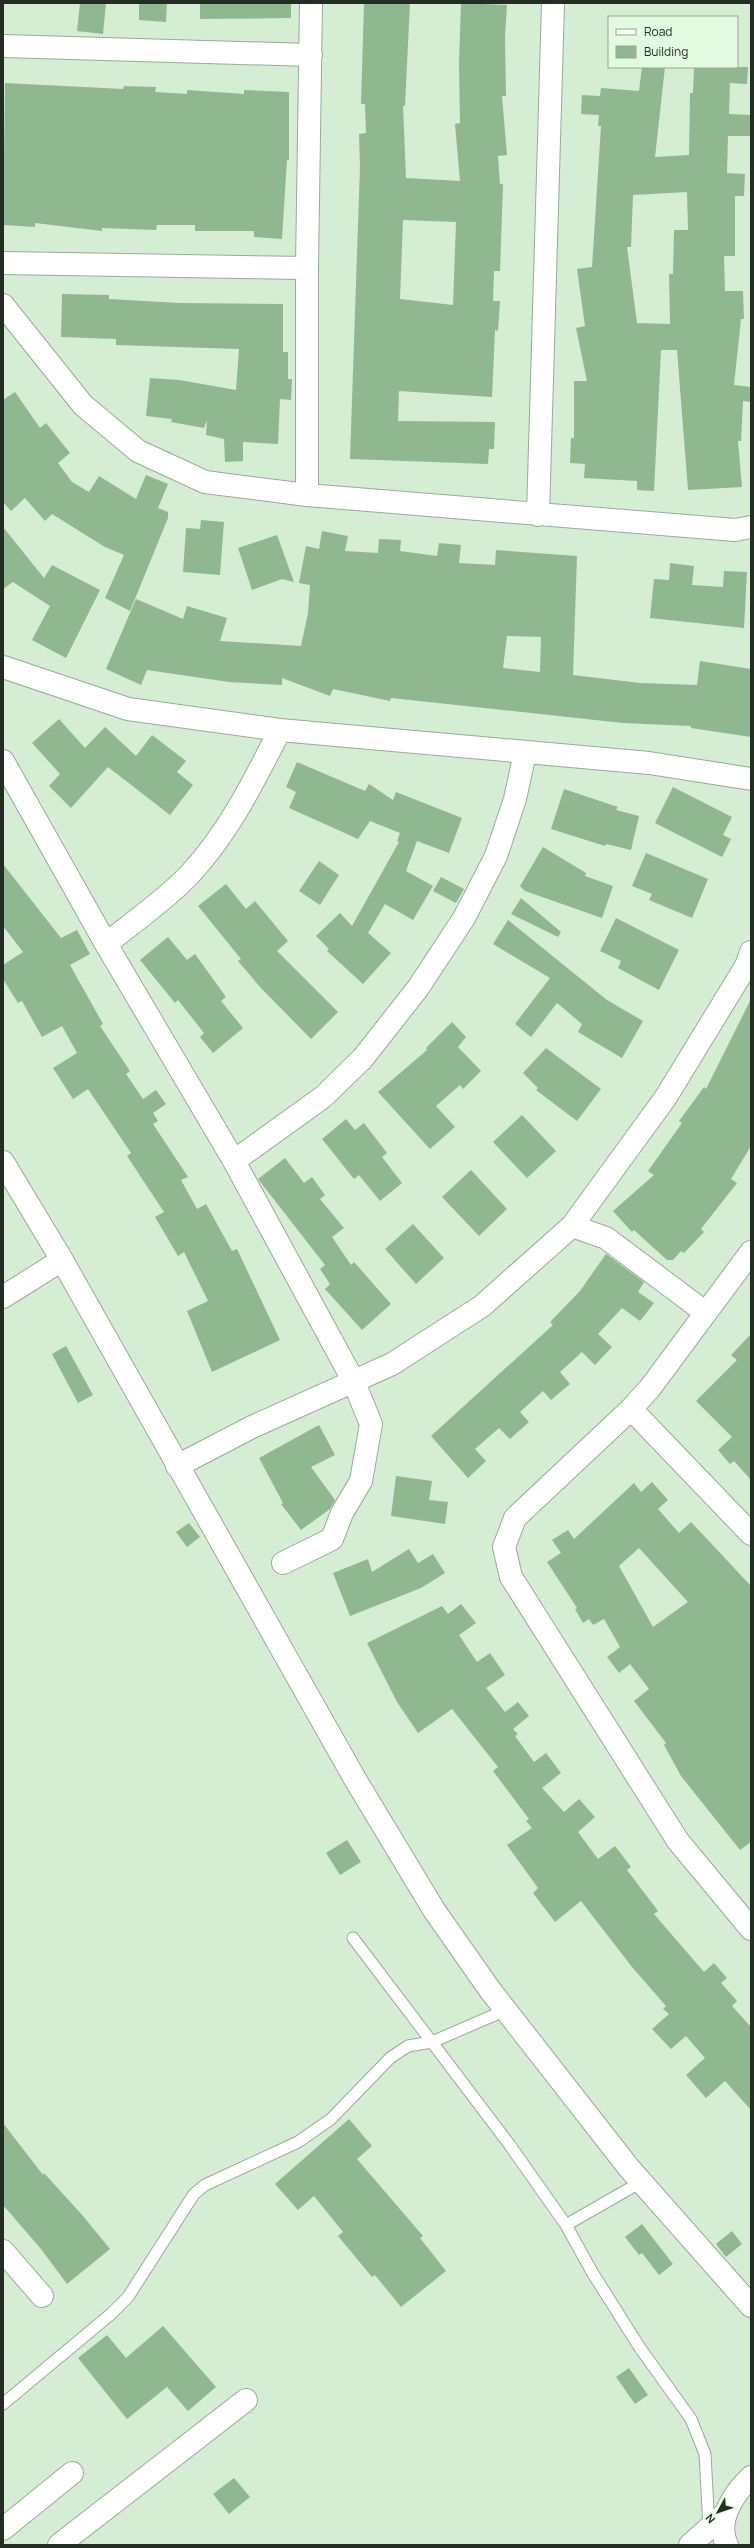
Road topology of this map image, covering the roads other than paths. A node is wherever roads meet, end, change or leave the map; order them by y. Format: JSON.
{"nodes":[{"id":1,"x":311,"y":3,"type":"edge"},
{"id":2,"x":553,"y":3,"type":"edge"},
{"id":3,"x":3,"y":46,"type":"edge"},
{"id":4,"x":311,"y":55,"type":"junction"},
{"id":5,"x":3,"y":263,"type":"edge"},
{"id":6,"x":307,"y":268,"type":"junction"},
{"id":7,"x":3,"y":305,"type":"edge"},
{"id":8,"x":307,"y":495,"type":"junction"},
{"id":9,"x":538,"y":514,"type":"junction"},
{"id":10,"x":751,"y":527,"type":"edge"},
{"id":11,"x":3,"y":667,"type":"edge"},
{"id":12,"x":280,"y":730,"type":"junction"},
{"id":13,"x":525,"y":753,"type":"junction"},
{"id":14,"x":3,"y":761,"type":"edge"},
{"id":15,"x":751,"y":779,"type":"edge"},
{"id":16,"x":106,"y":944,"type":"junction"},
{"id":17,"x":751,"y":952,"type":"edge"},
{"id":18,"x":234,"y":1161,"type":"junction"},
{"id":19,"x":3,"y":1162,"type":"edge"},
{"id":20,"x":572,"y":1226,"type":"junction"},
{"id":21,"x":751,"y":1252,"type":"edge"},
{"id":22,"x":62,"y":1260,"type":"junction"},
{"id":23,"x":3,"y":1296,"type":"edge"},
{"id":24,"x":706,"y":1313,"type":"junction"},
{"id":25,"x":353,"y":1380,"type":"junction"},
{"id":26,"x":631,"y":1409,"type":"junction"},
{"id":27,"x":177,"y":1466,"type":"junction"},
{"id":28,"x":751,"y":1534,"type":"edge"},
{"id":29,"x":283,"y":1563,"type":"dead end"},
{"id":30,"x":751,"y":1929,"type":"edge"},
{"id":31,"x":353,"y":1938,"type":"dead end"},
{"id":32,"x":506,"y":2010,"type":"junction"},
{"id":33,"x":432,"y":2042,"type":"junction"},
{"id":34,"x":642,"y":2182,"type":"junction"},
{"id":35,"x":566,"y":2225,"type":"junction"},
{"id":36,"x":3,"y":2251,"type":"edge"},
{"id":37,"x":42,"y":2296,"type":"dead end"},
{"id":38,"x":751,"y":2306,"type":"edge"},
{"id":39,"x":246,"y":2400,"type":"dead end"},
{"id":40,"x":3,"y":2404,"type":"edge"},
{"id":41,"x":72,"y":2473,"type":"dead end"},
{"id":42,"x":751,"y":2477,"type":"edge"},
{"id":43,"x":726,"y":2513,"type":"junction"},
{"id":44,"x":709,"y":2528,"type":"junction"},
{"id":45,"x":3,"y":2529,"type":"edge"},
{"id":46,"x":59,"y":2545,"type":"edge"},
{"id":47,"x":690,"y":2545,"type":"edge"},
{"id":48,"x":727,"y":2545,"type":"edge"}],
"edges":[{"from":1,"to":4,"type":"street"},
{"from":2,"to":9,"type":"street"},
{"from":3,"to":4,"type":"street"},
{"from":4,"to":6,"type":"street"},
{"from":5,"to":6,"type":"street"},
{"from":6,"to":8,"type":"street"},
{"from":7,"to":8,"type":"street"},
{"from":8,"to":9,"type":"street"},
{"from":9,"to":10,"type":"street"},
{"from":11,"to":12,"type":"street"},
{"from":12,"to":13,"type":"street"},
{"from":12,"to":16,"type":"street"},
{"from":13,"to":15,"type":"street"},
{"from":13,"to":18,"type":"street"},
{"from":14,"to":16,"type":"street"},
{"from":16,"to":18,"type":"street"},
{"from":17,"to":20,"type":"street"},
{"from":18,"to":25,"type":"street"},
{"from":19,"to":22,"type":"street"},
{"from":20,"to":24,"type":"street"},
{"from":20,"to":25,"type":"street"},
{"from":21,"to":24,"type":"street"},
{"from":22,"to":23,"type":"street"},
{"from":22,"to":27,"type":"street"},
{"from":24,"to":26,"type":"street"},
{"from":25,"to":27,"type":"street"},
{"from":25,"to":29,"type":"street"},
{"from":26,"to":28,"type":"street"},
{"from":26,"to":30,"type":"street"},
{"from":27,"to":32,"type":"street"},
{"from":31,"to":33,"type":"lane"},
{"from":32,"to":33,"type":"lane"},
{"from":32,"to":34,"type":"street"},
{"from":33,"to":35,"type":"lane"},
{"from":33,"to":40,"type":"lane"},
{"from":34,"to":35,"type":"lane"},
{"from":34,"to":38,"type":"street"},
{"from":35,"to":44,"type":"lane"},
{"from":36,"to":37,"type":"street"},
{"from":39,"to":46,"type":"street"},
{"from":41,"to":45,"type":"street"},
{"from":42,"to":43,"type":"street"},
{"from":43,"to":44,"type":"street"},
{"from":43,"to":48,"type":"street"},
{"from":44,"to":47,"type":"street"}]}
